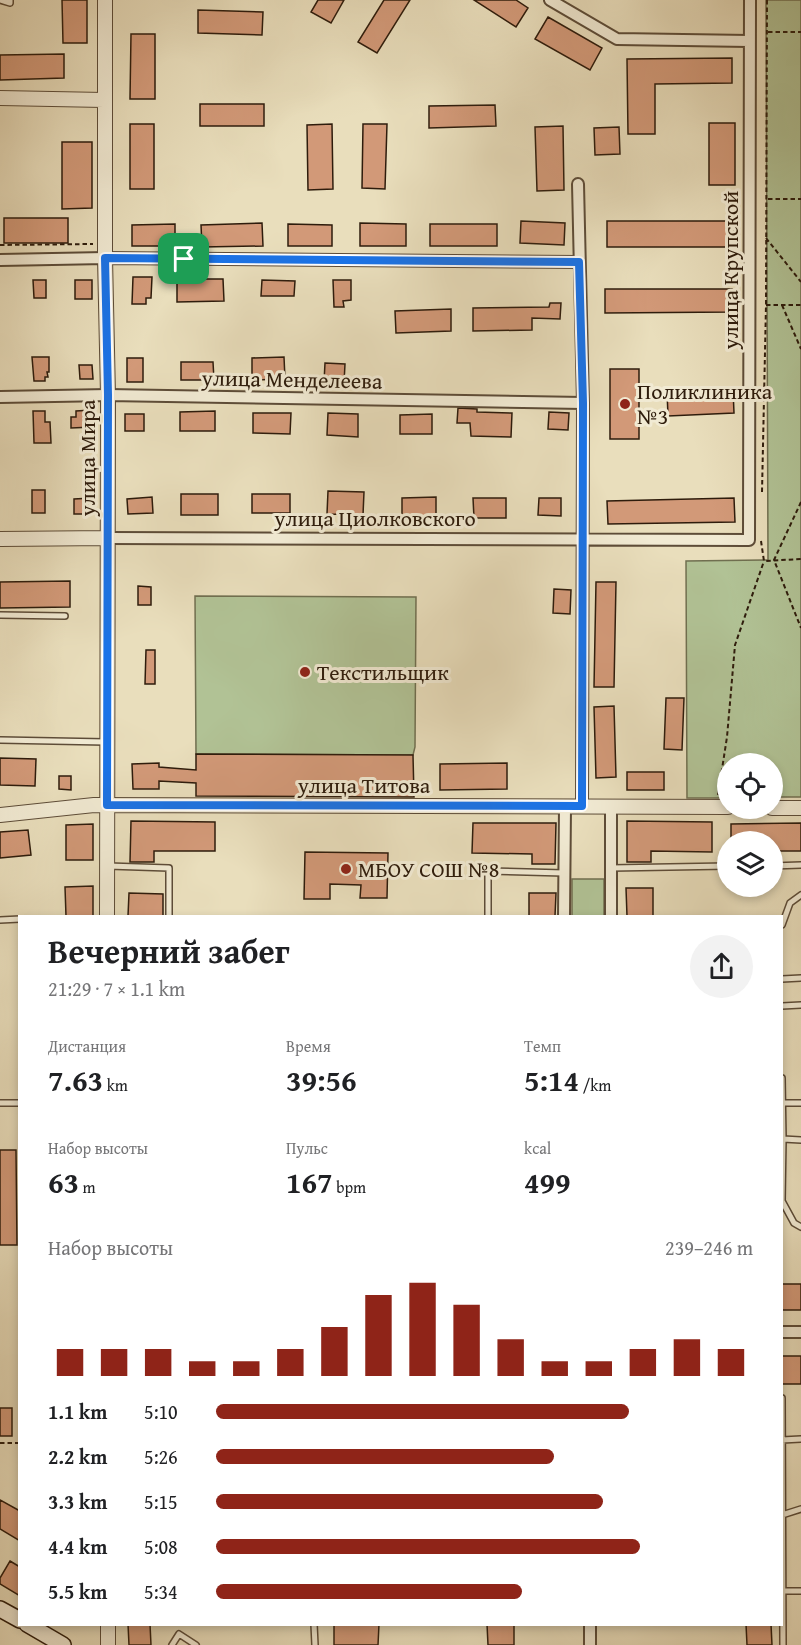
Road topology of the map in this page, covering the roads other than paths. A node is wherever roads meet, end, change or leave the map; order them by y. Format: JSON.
{"nodes":[{"id":1,"x":0,"y":0,"type":"edge"},
{"id":2,"x":10,"y":0,"type":"edge"},
{"id":3,"x":105,"y":0,"type":"edge"},
{"id":4,"x":550,"y":0,"type":"edge"},
{"id":5,"x":750,"y":0,"type":"edge"},
{"id":6,"x":749,"y":41,"type":"junction"},
{"id":7,"x":0,"y":98,"type":"edge"},
{"id":8,"x":104,"y":100,"type":"junction"},
{"id":9,"x":578,"y":184,"type":"dead end"},
{"id":10,"x":105,"y":258,"type":"junction"},
{"id":11,"x":0,"y":260,"type":"edge"},
{"id":12,"x":579,"y":262,"type":"junction"},
{"id":13,"x":108,"y":395,"type":"junction"},
{"id":14,"x":0,"y":398,"type":"edge"},
{"id":15,"x":583,"y":403,"type":"junction"},
{"id":16,"x":108,"y":538,"type":"junction"},
{"id":17,"x":0,"y":539,"type":"edge"},
{"id":18,"x":581,"y":540,"type":"junction"},
{"id":19,"x":749,"y":540,"type":"joint"},
{"id":20,"x":0,"y":615,"type":"edge"},
{"id":21,"x":65,"y":616,"type":"dead end"},
{"id":22,"x":0,"y":740,"type":"edge"},
{"id":23,"x":107,"y":742,"type":"junction"},
{"id":24,"x":107,"y":805,"type":"junction"},
{"id":25,"x":582,"y":806,"type":"junction"},
{"id":26,"x":611,"y":806,"type":"junction"},
{"id":27,"x":565,"y":807,"type":"junction"},
{"id":28,"x":717,"y":807,"type":"edge"},
{"id":29,"x":783,"y":808,"type":"edge"},
{"id":30,"x":801,"y":808,"type":"edge"},
{"id":31,"x":0,"y":815,"type":"edge"},
{"id":32,"x":801,"y":865,"type":"edge"},
{"id":33,"x":106,"y":866,"type":"junction"},
{"id":34,"x":717,"y":866,"type":"edge"},
{"id":35,"x":783,"y":866,"type":"edge"},
{"id":36,"x":611,"y":868,"type":"junction"},
{"id":37,"x":564,"y":873,"type":"junction"},
{"id":38,"x":801,"y":895,"type":"edge"},
{"id":39,"x":106,"y":915,"type":"edge"},
{"id":40,"x":170,"y":915,"type":"edge"},
{"id":41,"x":488,"y":915,"type":"edge"},
{"id":42,"x":564,"y":915,"type":"edge"},
{"id":43,"x":611,"y":915,"type":"edge"},
{"id":44,"x":18,"y":919,"type":"edge"},
{"id":45,"x":0,"y":920,"type":"edge"},
{"id":46,"x":783,"y":922,"type":"edge"},
{"id":47,"x":801,"y":978,"type":"edge"},
{"id":48,"x":783,"y":979,"type":"edge"},
{"id":49,"x":801,"y":1005,"type":"edge"},
{"id":50,"x":783,"y":1006,"type":"edge"},
{"id":51,"x":0,"y":1103,"type":"edge"},
{"id":52,"x":18,"y":1103,"type":"edge"},
{"id":53,"x":783,"y":1103,"type":"edge"},
{"id":54,"x":801,"y":1103,"type":"edge"},
{"id":55,"x":783,"y":1139,"type":"edge"},
{"id":56,"x":801,"y":1140,"type":"edge"},
{"id":57,"x":783,"y":1203,"type":"edge"},
{"id":58,"x":801,"y":1227,"type":"edge"},
{"id":59,"x":783,"y":1332,"type":"edge"},
{"id":60,"x":801,"y":1332,"type":"edge"},
{"id":61,"x":801,"y":1439,"type":"edge"},
{"id":62,"x":783,"y":1440,"type":"edge"},
{"id":63,"x":801,"y":1509,"type":"edge"},
{"id":64,"x":783,"y":1516,"type":"edge"},
{"id":65,"x":783,"y":1591,"type":"joint"},
{"id":66,"x":801,"y":1591,"type":"edge"},
{"id":67,"x":0,"y":1609,"type":"edge"},
{"id":68,"x":18,"y":1619,"type":"edge"},
{"id":69,"x":30,"y":1626,"type":"edge"},
{"id":70,"x":108,"y":1626,"type":"edge"},
{"id":71,"x":314,"y":1626,"type":"edge"},
{"id":72,"x":590,"y":1626,"type":"edge"},
{"id":73,"x":63,"y":1645,"type":"edge"},
{"id":74,"x":108,"y":1645,"type":"edge"},
{"id":75,"x":172,"y":1645,"type":"edge"},
{"id":76,"x":196,"y":1645,"type":"edge"},
{"id":77,"x":315,"y":1645,"type":"edge"},
{"id":78,"x":590,"y":1645,"type":"edge"},
{"id":79,"x":783,"y":1645,"type":"edge"}],
"edges":[{"from":1,"to":2,"type":"lane"},
{"from":3,"to":8,"type":"street","name":"улица Мира"},
{"from":4,"to":6,"type":"street"},
{"from":5,"to":6,"type":"street","name":"улица Крупской"},
{"from":6,"to":19,"type":"street","name":"улица Крупской"},
{"from":7,"to":8,"type":"street"},
{"from":8,"to":10,"type":"street","name":"улица Мира"},
{"from":9,"to":12,"type":"street"},
{"from":10,"to":11,"type":"street"},
{"from":10,"to":12,"type":"street"},
{"from":10,"to":13,"type":"street","name":"улица Мира"},
{"from":12,"to":15,"type":"street"},
{"from":13,"to":14,"type":"street","name":"улица Менделеева"},
{"from":13,"to":15,"type":"street","name":"улица Менделеева"},
{"from":13,"to":16,"type":"street","name":"улица Мира"},
{"from":15,"to":18,"type":"street"},
{"from":16,"to":17,"type":"street","name":"улица Циолковского"},
{"from":16,"to":18,"type":"street","name":"улица Циолковского"},
{"from":16,"to":23,"type":"street","name":"улица Мира"},
{"from":18,"to":19,"type":"street","name":"улица Циолковского"},
{"from":18,"to":25,"type":"street"},
{"from":20,"to":21,"type":"lane"},
{"from":22,"to":23,"type":"lane"},
{"from":23,"to":24,"type":"street","name":"улица Мира"},
{"from":24,"to":27,"type":"street","name":"улица Титова"},
{"from":24,"to":31,"type":"street","name":"улица Титова"},
{"from":24,"to":33,"type":"street","name":"улица Мира"},
{"from":25,"to":26,"type":"street","name":"улица Титова"},
{"from":25,"to":27,"type":"street","name":"улица Титова"},
{"from":26,"to":28,"type":"street","name":"улица Титова"},
{"from":26,"to":36,"type":"street"},
{"from":27,"to":37,"type":"street"},
{"from":29,"to":30,"type":"street"},
{"from":32,"to":35,"type":"lane"},
{"from":33,"to":39,"type":"street","name":"улица Мира"},
{"from":33,"to":40,"type":"lane"},
{"from":34,"to":36,"type":"lane"},
{"from":36,"to":43,"type":"street"},
{"from":37,"to":41,"type":"lane"},
{"from":37,"to":42,"type":"street"},
{"from":38,"to":46,"type":"lane"},
{"from":44,"to":45,"type":"lane"},
{"from":47,"to":48,"type":"lane"},
{"from":49,"to":50,"type":"lane"},
{"from":51,"to":52,"type":"lane"},
{"from":53,"to":54,"type":"lane"},
{"from":55,"to":56,"type":"lane"},
{"from":57,"to":58,"type":"lane"},
{"from":59,"to":60,"type":"street"},
{"from":61,"to":62,"type":"lane"},
{"from":63,"to":64,"type":"lane"},
{"from":65,"to":66,"type":"lane"},
{"from":65,"to":79,"type":"lane"},
{"from":67,"to":68,"type":"main road"},
{"from":69,"to":73,"type":"main road"},
{"from":70,"to":74,"type":"street"},
{"from":71,"to":77,"type":"lane"},
{"from":72,"to":78,"type":"street"},
{"from":75,"to":76,"type":"lane"}]}
